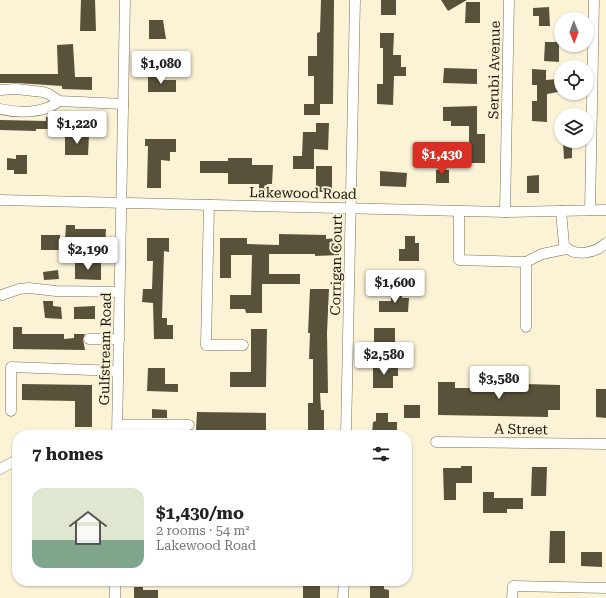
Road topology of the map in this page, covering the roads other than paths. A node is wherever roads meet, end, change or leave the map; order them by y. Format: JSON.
{"nodes":[{"id":1,"x":125,"y":0,"type":"edge"},
{"id":2,"x":355,"y":0,"type":"edge"},
{"id":3,"x":509,"y":0,"type":"edge"},
{"id":4,"x":594,"y":0,"type":"edge"},
{"id":5,"x":0,"y":90,"type":"edge"},
{"id":6,"x":59,"y":101,"type":"junction"},
{"id":7,"x":123,"y":104,"type":"junction"},
{"id":8,"x":0,"y":109,"type":"edge"},
{"id":9,"x":0,"y":200,"type":"edge"},
{"id":10,"x":121,"y":203,"type":"junction"},
{"id":11,"x":209,"y":205,"type":"junction"},
{"id":12,"x":351,"y":209,"type":"junction"},
{"id":13,"x":590,"y":210,"type":"junction"},
{"id":14,"x":606,"y":210,"type":"edge"},
{"id":15,"x":459,"y":211,"type":"junction"},
{"id":16,"x":561,"y":211,"type":"junction"},
{"id":17,"x":505,"y":212,"type":"junction"},
{"id":18,"x":606,"y":243,"type":"edge"},
{"id":19,"x":566,"y":249,"type":"junction"},
{"id":20,"x":526,"y":262,"type":"junction"},
{"id":21,"x":119,"y":292,"type":"junction"},
{"id":22,"x":2,"y":295,"type":"dead end"},
{"id":23,"x":526,"y":327,"type":"dead end"},
{"id":24,"x":89,"y":339,"type":"dead end"},
{"id":25,"x":119,"y":339,"type":"junction"},
{"id":26,"x":243,"y":345,"type":"dead end"},
{"id":27,"x":118,"y":371,"type":"junction"},
{"id":28,"x":11,"y":411,"type":"dead end"},
{"id":29,"x":189,"y":425,"type":"dead end"},
{"id":30,"x":117,"y":430,"type":"edge"},
{"id":31,"x":346,"y":430,"type":"edge"},
{"id":32,"x":436,"y":442,"type":"dead end"},
{"id":33,"x":606,"y":444,"type":"edge"},
{"id":34,"x":12,"y":463,"type":"edge"},
{"id":35,"x":0,"y":469,"type":"edge"},
{"id":36,"x":115,"y":586,"type":"edge"},
{"id":37,"x":344,"y":586,"type":"edge"},
{"id":38,"x":606,"y":588,"type":"edge"},
{"id":39,"x":115,"y":598,"type":"edge"},
{"id":40,"x":344,"y":598,"type":"edge"},
{"id":41,"x":512,"y":598,"type":"edge"}],
"edges":[{"from":1,"to":7,"type":"street","name":"Gulfstream Road"},
{"from":2,"to":12,"type":"street","name":"Corrigan Court"},
{"from":3,"to":17,"type":"street","name":"Serubi Avenue"},
{"from":4,"to":13,"type":"street"},
{"from":5,"to":6,"type":"street"},
{"from":6,"to":7,"type":"street"},
{"from":6,"to":8,"type":"street"},
{"from":7,"to":10,"type":"street","name":"Gulfstream Road"},
{"from":9,"to":10,"type":"street","name":"Lakewood Road"},
{"from":10,"to":11,"type":"street","name":"Lakewood Road"},
{"from":10,"to":21,"type":"street","name":"Gulfstream Road"},
{"from":11,"to":12,"type":"street","name":"Lakewood Road"},
{"from":11,"to":26,"type":"street"},
{"from":12,"to":15,"type":"street","name":"Lakewood Road"},
{"from":12,"to":31,"type":"street","name":"Corrigan Court"},
{"from":13,"to":14,"type":"street","name":"Lakewood Road"},
{"from":13,"to":16,"type":"street","name":"Lakewood Road"},
{"from":15,"to":17,"type":"street","name":"Lakewood Road"},
{"from":15,"to":20,"type":"street"},
{"from":16,"to":17,"type":"street","name":"Lakewood Road"},
{"from":16,"to":19,"type":"street"},
{"from":18,"to":19,"type":"street"},
{"from":19,"to":20,"type":"street"},
{"from":20,"to":23,"type":"street"},
{"from":21,"to":22,"type":"street"},
{"from":21,"to":25,"type":"street","name":"Gulfstream Road"},
{"from":24,"to":25,"type":"street"},
{"from":25,"to":27,"type":"street","name":"Gulfstream Road"},
{"from":27,"to":28,"type":"street"},
{"from":27,"to":30,"type":"street","name":"Gulfstream Road"},
{"from":29,"to":30,"type":"street"},
{"from":32,"to":33,"type":"street","name":"A Street"},
{"from":34,"to":35,"type":"street"},
{"from":36,"to":39,"type":"street"},
{"from":37,"to":40,"type":"street"},
{"from":38,"to":41,"type":"street"}]}
